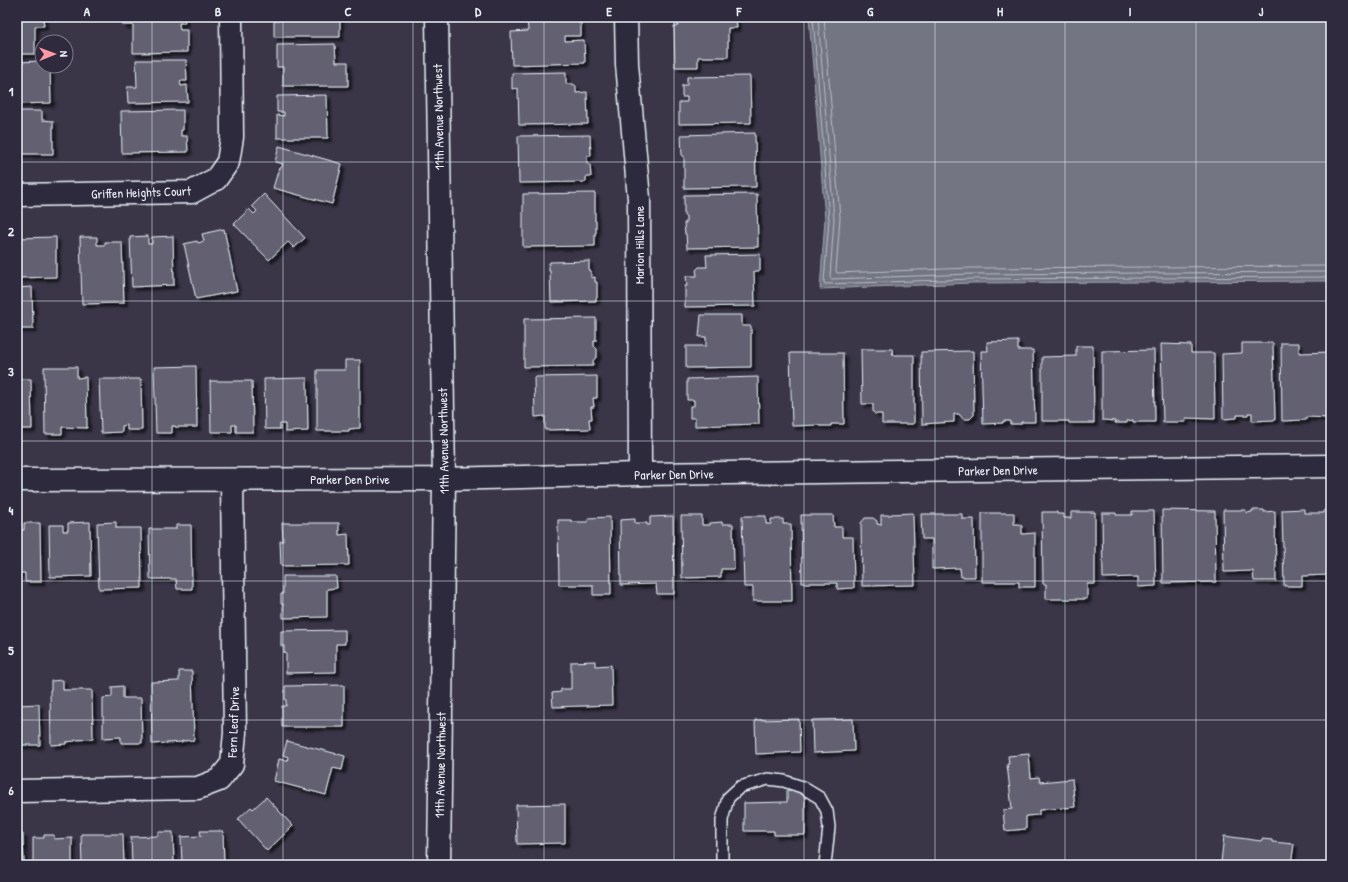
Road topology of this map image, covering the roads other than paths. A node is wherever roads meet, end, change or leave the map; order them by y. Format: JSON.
{"nodes":[{"id":1,"x":230,"y":17,"type":"edge"},
{"id":2,"x":437,"y":17,"type":"edge"},
{"id":3,"x":626,"y":17,"type":"edge"},
{"id":4,"x":17,"y":195,"type":"edge"},
{"id":5,"x":1331,"y":466,"type":"edge"},
{"id":6,"x":640,"y":474,"type":"junction"},
{"id":7,"x":444,"y":478,"type":"junction"},
{"id":8,"x":17,"y":480,"type":"edge"},
{"id":9,"x":232,"y":480,"type":"junction"},
{"id":10,"x":17,"y":791,"type":"edge"},
{"id":11,"x":439,"y":865,"type":"edge"},
{"id":12,"x":722,"y":865,"type":"edge"},
{"id":13,"x":825,"y":865,"type":"edge"}],
"edges":[{"from":1,"to":4,"type":"street","name":"Griffen Heights Court"},
{"from":2,"to":7,"type":"street","name":"11th Avenue Northwest"},
{"from":3,"to":6,"type":"street","name":"Marion Hills Lane"},
{"from":5,"to":6,"type":"street","name":"Parker Den Drive"},
{"from":6,"to":7,"type":"street","name":"Parker Den Drive"},
{"from":7,"to":9,"type":"street","name":"Parker Den Drive"},
{"from":7,"to":11,"type":"street","name":"11th Avenue Northwest"},
{"from":8,"to":9,"type":"street","name":"Parker Den Drive"},
{"from":9,"to":10,"type":"street","name":"Fern Leaf Drive"},
{"from":12,"to":13,"type":"lane"}]}
